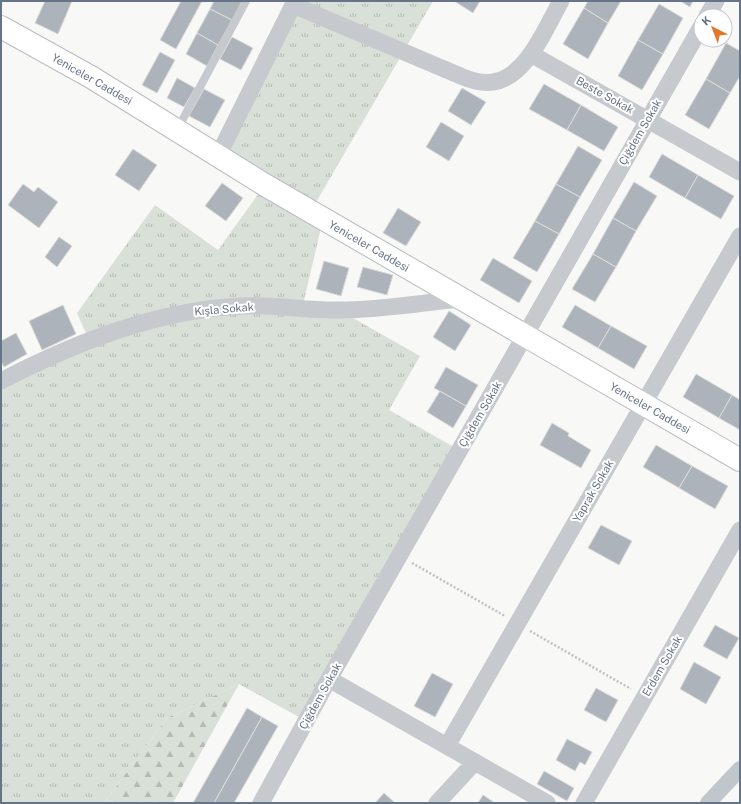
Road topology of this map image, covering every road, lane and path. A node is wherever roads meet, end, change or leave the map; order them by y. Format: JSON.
{"nodes":[{"id":1,"x":246,"y":1,"type":"edge"},
{"id":2,"x":561,"y":1,"type":"edge"},
{"id":3,"x":288,"y":3,"type":"edge"},
{"id":4,"x":1,"y":28,"type":"edge"},
{"id":5,"x":693,"y":41,"type":"edge"},
{"id":6,"x":531,"y":54,"type":"junction"},
{"id":7,"x":648,"y":119,"type":"junction"},
{"id":8,"x":177,"y":130,"type":"junction"},
{"id":9,"x":218,"y":156,"type":"junction"},
{"id":10,"x":740,"y":172,"type":"edge"},
{"id":11,"x":740,"y":236,"type":"edge"},
{"id":12,"x":460,"y":299,"type":"junction"},
{"id":13,"x":524,"y":336,"type":"junction"},
{"id":14,"x":1,"y":381,"type":"edge"},
{"id":15,"x":643,"y":404,"type":"junction"},
{"id":16,"x":740,"y":460,"type":"edge"},
{"id":17,"x":740,"y":530,"type":"edge"},
{"id":18,"x":329,"y":679,"type":"junction"},
{"id":19,"x":448,"y":746,"type":"junction"},
{"id":20,"x":475,"y":762,"type":"junction"},
{"id":21,"x":261,"y":803,"type":"edge"},
{"id":22,"x":437,"y":803,"type":"edge"},
{"id":23,"x":547,"y":803,"type":"edge"},
{"id":24,"x":584,"y":803,"type":"edge"}],
"edges":[{"from":1,"to":8,"type":"lane"},
{"from":2,"to":6,"type":"street"},
{"from":3,"to":6,"type":"street"},
{"from":3,"to":9,"type":"street"},
{"from":4,"to":8,"type":"street","name":"Yeniceler Caddesi"},
{"from":5,"to":7,"type":"street","name":"Çiğdem Sokak"},
{"from":6,"to":7,"type":"street","name":"Beste Sokak"},
{"from":7,"to":10,"type":"street","name":"Beste Sokak"},
{"from":7,"to":13,"type":"street","name":"Çiğdem Sokak"},
{"from":8,"to":9,"type":"street","name":"Yeniceler Caddesi"},
{"from":9,"to":12,"type":"street","name":"Yeniceler Caddesi"},
{"from":11,"to":15,"type":"street","name":"Yaprak Sokak"},
{"from":12,"to":13,"type":"street","name":"Yeniceler Caddesi"},
{"from":12,"to":14,"type":"street","name":"Kışla Sokak"},
{"from":13,"to":15,"type":"street","name":"Yeniceler Caddesi"},
{"from":13,"to":18,"type":"street","name":"Çiğdem Sokak"},
{"from":15,"to":16,"type":"street","name":"Yeniceler Caddesi"},
{"from":15,"to":19,"type":"street","name":"Yaprak Sokak"},
{"from":17,"to":24,"type":"street","name":"Erdem Sokak"},
{"from":18,"to":19,"type":"street"},
{"from":18,"to":21,"type":"street","name":"Çiğdem Sokak"},
{"from":19,"to":20,"type":"street"},
{"from":20,"to":22,"type":"street"},
{"from":20,"to":23,"type":"street"}]}
